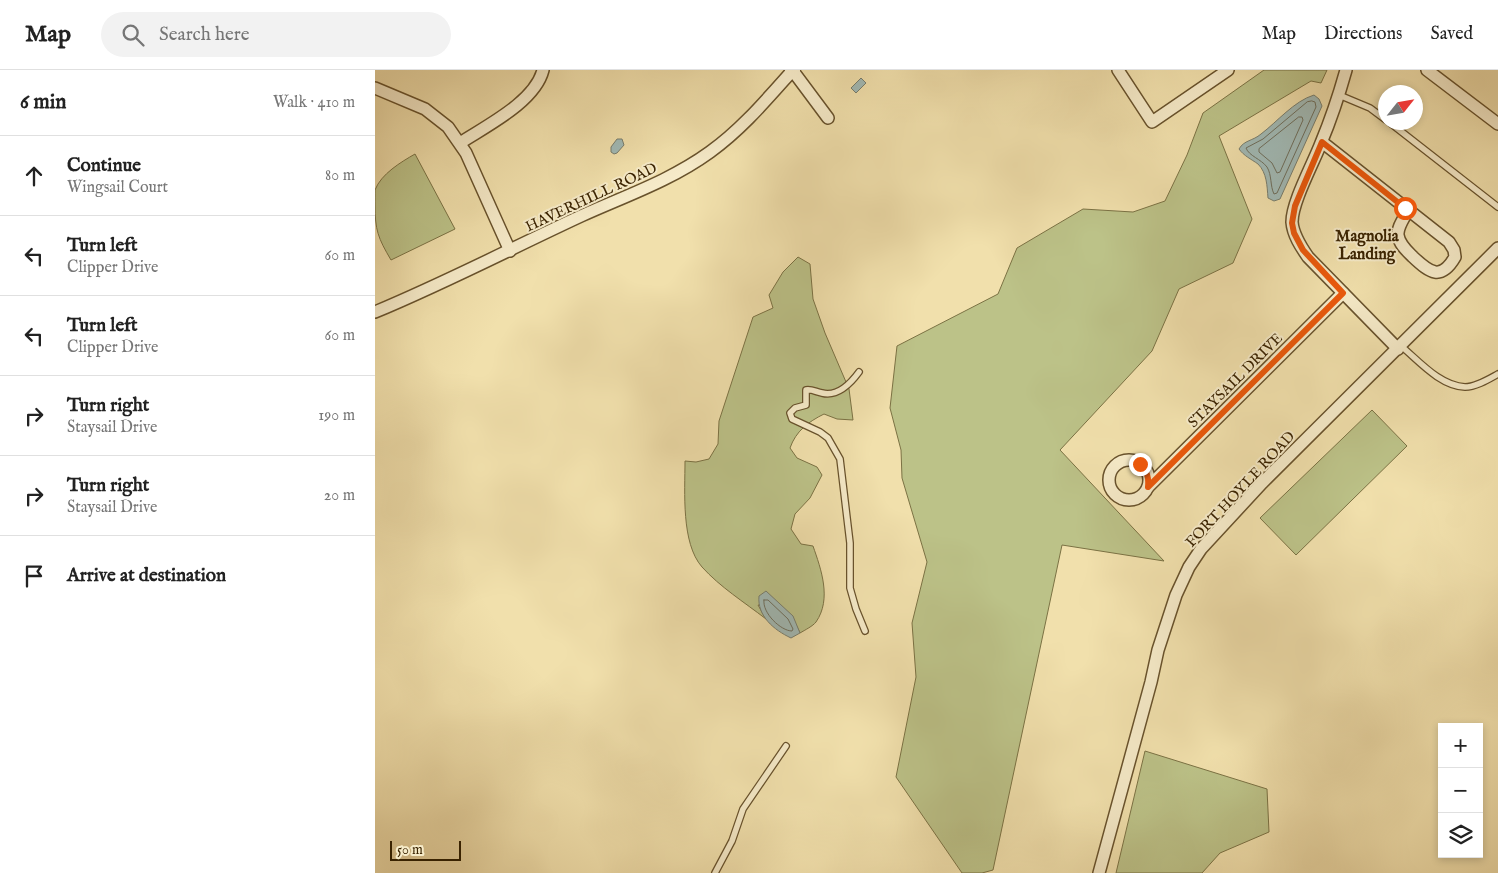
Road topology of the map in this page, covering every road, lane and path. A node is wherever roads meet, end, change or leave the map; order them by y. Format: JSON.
{"nodes":[{"id":1,"x":543,"y":70,"type":"edge"},
{"id":2,"x":793,"y":70,"type":"edge"},
{"id":3,"x":1118,"y":70,"type":"edge"},
{"id":4,"x":1228,"y":70,"type":"edge"},
{"id":5,"x":1346,"y":70,"type":"edge"},
{"id":6,"x":1427,"y":70,"type":"edge"},
{"id":7,"x":375,"y":88,"type":"edge"},
{"id":8,"x":1339,"y":95,"type":"junction"},
{"id":9,"x":1378,"y":114,"type":"edge"},
{"id":10,"x":828,"y":118,"type":"dead end"},
{"id":11,"x":1498,"y":124,"type":"edge"},
{"id":12,"x":1399,"y":130,"type":"edge"},
{"id":13,"x":1322,"y":142,"type":"junction"},
{"id":14,"x":460,"y":143,"type":"junction"},
{"id":15,"x":1498,"y":207,"type":"edge"},
{"id":16,"x":1409,"y":210,"type":"junction"},
{"id":17,"x":1498,"y":248,"type":"edge"},
{"id":18,"x":510,"y":251,"type":"junction"},
{"id":19,"x":1343,"y":293,"type":"junction"},
{"id":20,"x":375,"y":312,"type":"edge"},
{"id":21,"x":1399,"y":347,"type":"junction"},
{"id":22,"x":859,"y":372,"type":"dead end"},
{"id":23,"x":1498,"y":374,"type":"edge"},
{"id":24,"x":1148,"y":487,"type":"dead end"},
{"id":25,"x":865,"y":631,"type":"dead end"},
{"id":26,"x":786,"y":746,"type":"dead end"},
{"id":27,"x":715,"y":873,"type":"edge"},
{"id":28,"x":1099,"y":873,"type":"edge"}],
"edges":[{"from":1,"to":14,"type":"street"},
{"from":2,"to":10,"type":"street"},
{"from":2,"to":18,"type":"street","name":"HAVERHILL ROAD"},
{"from":3,"to":4,"type":"street"},
{"from":5,"to":8,"type":"street"},
{"from":6,"to":11,"type":"street"},
{"from":7,"to":14,"type":"street"},
{"from":8,"to":9,"type":"lane"},
{"from":8,"to":13,"type":"street"},
{"from":12,"to":15,"type":"lane"},
{"from":13,"to":16,"type":"street"},
{"from":13,"to":19,"type":"street"},
{"from":14,"to":18,"type":"street"},
{"from":16,"to":16,"type":"street"},
{"from":17,"to":21,"type":"street","name":"FORT HOYLE ROAD"},
{"from":18,"to":20,"type":"street","name":"HAVERHILL ROAD"},
{"from":19,"to":21,"type":"street"},
{"from":19,"to":24,"type":"street","name":"STAYSAIL DRIVE"},
{"from":21,"to":23,"type":"lane"},
{"from":21,"to":28,"type":"street","name":"FORT HOYLE ROAD"},
{"from":22,"to":25,"type":"lane"},
{"from":26,"to":27,"type":"lane"}]}
